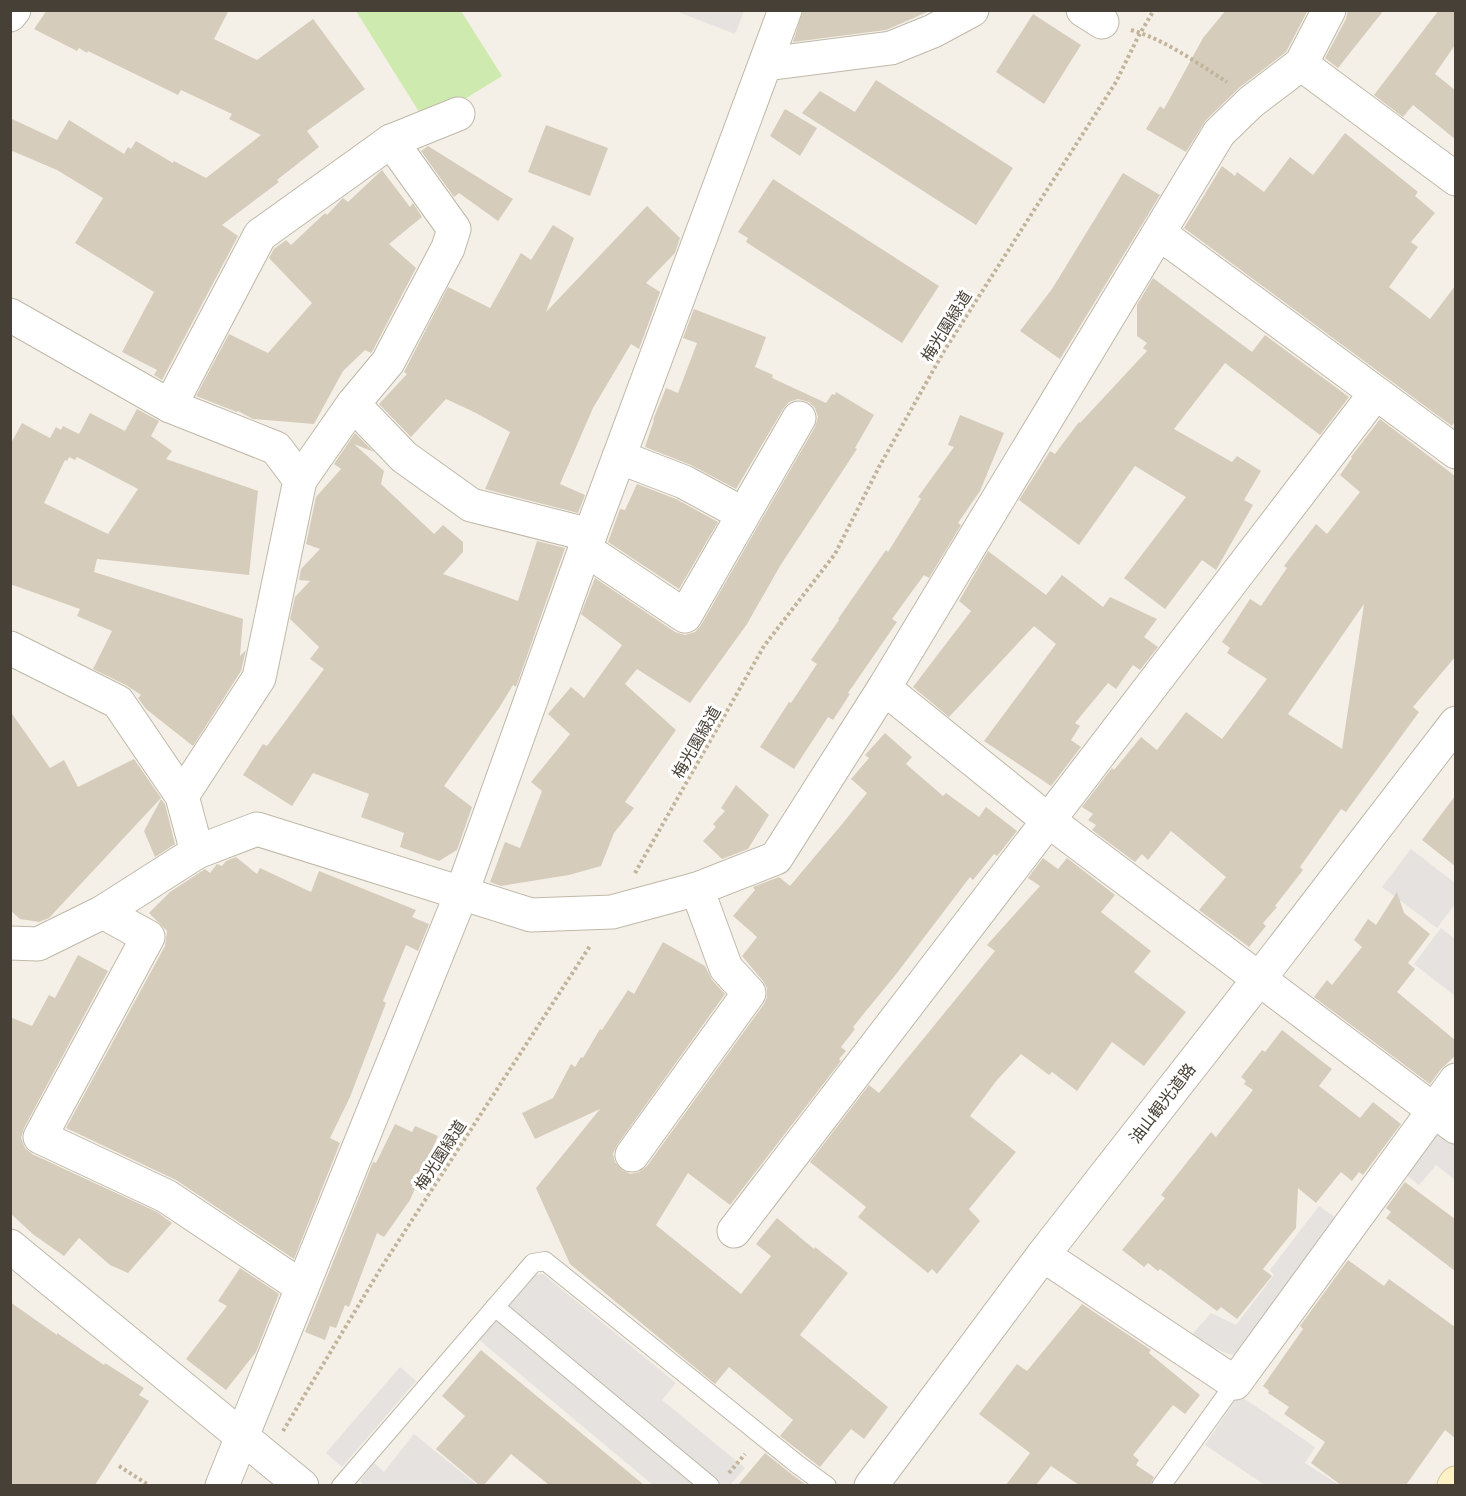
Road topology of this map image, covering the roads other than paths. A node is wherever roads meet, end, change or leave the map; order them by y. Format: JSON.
{"nodes":[{"id":1,"x":14,"y":10,"type":"edge"},
{"id":2,"x":785,"y":10,"type":"edge"},
{"id":3,"x":972,"y":10,"type":"edge"},
{"id":4,"x":1329,"y":10,"type":"edge"},
{"id":5,"x":10,"y":15,"type":"edge"},
{"id":6,"x":766,"y":64,"type":"junction"},
{"id":7,"x":1301,"y":64,"type":"junction"},
{"id":8,"x":458,"y":114,"type":"dead end"},
{"id":9,"x":391,"y":141,"type":"junction"},
{"id":10,"x":1455,"y":179,"type":"edge"},
{"id":11,"x":1159,"y":233,"type":"junction"},
{"id":12,"x":10,"y":315,"type":"edge"},
{"id":13,"x":1375,"y":393,"type":"junction"},
{"id":14,"x":353,"y":404,"type":"junction"},
{"id":15,"x":170,"y":406,"type":"junction"},
{"id":16,"x":799,"y":418,"type":"dead end"},
{"id":17,"x":1455,"y":452,"type":"edge"},
{"id":18,"x":619,"y":457,"type":"junction"},
{"id":19,"x":300,"y":480,"type":"junction"},
{"id":20,"x":743,"y":514,"type":"junction"},
{"id":21,"x":587,"y":542,"type":"junction"},
{"id":22,"x":10,"y":648,"type":"edge"},
{"id":23,"x":885,"y":688,"type":"junction"},
{"id":24,"x":1455,"y":723,"type":"edge"},
{"id":25,"x":182,"y":796,"type":"junction"},
{"id":26,"x":1049,"y":820,"type":"junction"},
{"id":27,"x":197,"y":852,"type":"junction"},
{"id":28,"x":697,"y":889,"type":"junction"},
{"id":29,"x":462,"y":892,"type":"junction"},
{"id":30,"x":104,"y":912,"type":"junction"},
{"id":31,"x":10,"y":944,"type":"edge"},
{"id":32,"x":1259,"y":980,"type":"junction"},
{"id":33,"x":1455,"y":1080,"type":"edge"},
{"id":34,"x":1444,"y":1118,"type":"edge"},
{"id":35,"x":632,"y":1155,"type":"dead end"},
{"id":36,"x":734,"y":1231,"type":"dead end"},
{"id":37,"x":10,"y":1246,"type":"edge"},
{"id":38,"x":1043,"y":1255,"type":"junction"},
{"id":39,"x":302,"y":1287,"type":"junction"},
{"id":40,"x":495,"y":1307,"type":"junction"},
{"id":41,"x":1235,"y":1383,"type":"junction"},
{"id":42,"x":242,"y":1437,"type":"junction"},
{"id":43,"x":718,"y":1481,"type":"edge"},
{"id":44,"x":222,"y":1485,"type":"edge"},
{"id":45,"x":302,"y":1485,"type":"edge"},
{"id":46,"x":341,"y":1485,"type":"edge"},
{"id":47,"x":827,"y":1485,"type":"edge"},
{"id":48,"x":871,"y":1485,"type":"edge"},
{"id":49,"x":1161,"y":1485,"type":"edge"}],
"edges":[{"from":1,"to":5,"type":"street"},
{"from":2,"to":6,"type":"street"},
{"from":3,"to":6,"type":"street"},
{"from":4,"to":7,"type":"street"},
{"from":6,"to":18,"type":"street"},
{"from":7,"to":10,"type":"street"},
{"from":7,"to":11,"type":"street"},
{"from":8,"to":9,"type":"street"},
{"from":9,"to":14,"type":"street"},
{"from":9,"to":15,"type":"street"},
{"from":11,"to":13,"type":"street"},
{"from":11,"to":23,"type":"street"},
{"from":12,"to":15,"type":"street"},
{"from":13,"to":17,"type":"street"},
{"from":13,"to":26,"type":"street"},
{"from":14,"to":19,"type":"street"},
{"from":14,"to":21,"type":"street"},
{"from":15,"to":19,"type":"street"},
{"from":16,"to":20,"type":"street"},
{"from":18,"to":20,"type":"street"},
{"from":18,"to":21,"type":"street"},
{"from":19,"to":25,"type":"street"},
{"from":20,"to":21,"type":"street"},
{"from":21,"to":29,"type":"street"},
{"from":22,"to":25,"type":"street"},
{"from":23,"to":26,"type":"street"},
{"from":23,"to":28,"type":"street"},
{"from":24,"to":32,"type":"street","name":"油山観光道路"},
{"from":25,"to":27,"type":"street"},
{"from":26,"to":32,"type":"street"},
{"from":26,"to":36,"type":"street"},
{"from":27,"to":29,"type":"street"},
{"from":27,"to":30,"type":"street"},
{"from":28,"to":29,"type":"street"},
{"from":28,"to":35,"type":"street"},
{"from":29,"to":39,"type":"street"},
{"from":30,"to":31,"type":"street"},
{"from":30,"to":39,"type":"street"},
{"from":32,"to":34,"type":"street"},
{"from":32,"to":38,"type":"street","name":"油山観光道路"},
{"from":33,"to":34,"type":"street"},
{"from":34,"to":41,"type":"street"},
{"from":37,"to":42,"type":"street"},
{"from":38,"to":41,"type":"street"},
{"from":38,"to":48,"type":"street","name":"油山観光道路"},
{"from":39,"to":42,"type":"street"},
{"from":40,"to":43,"type":"lane"},
{"from":40,"to":46,"type":"lane"},
{"from":40,"to":47,"type":"lane"},
{"from":41,"to":49,"type":"lane"},
{"from":42,"to":44,"type":"street"},
{"from":42,"to":45,"type":"street"}]}
